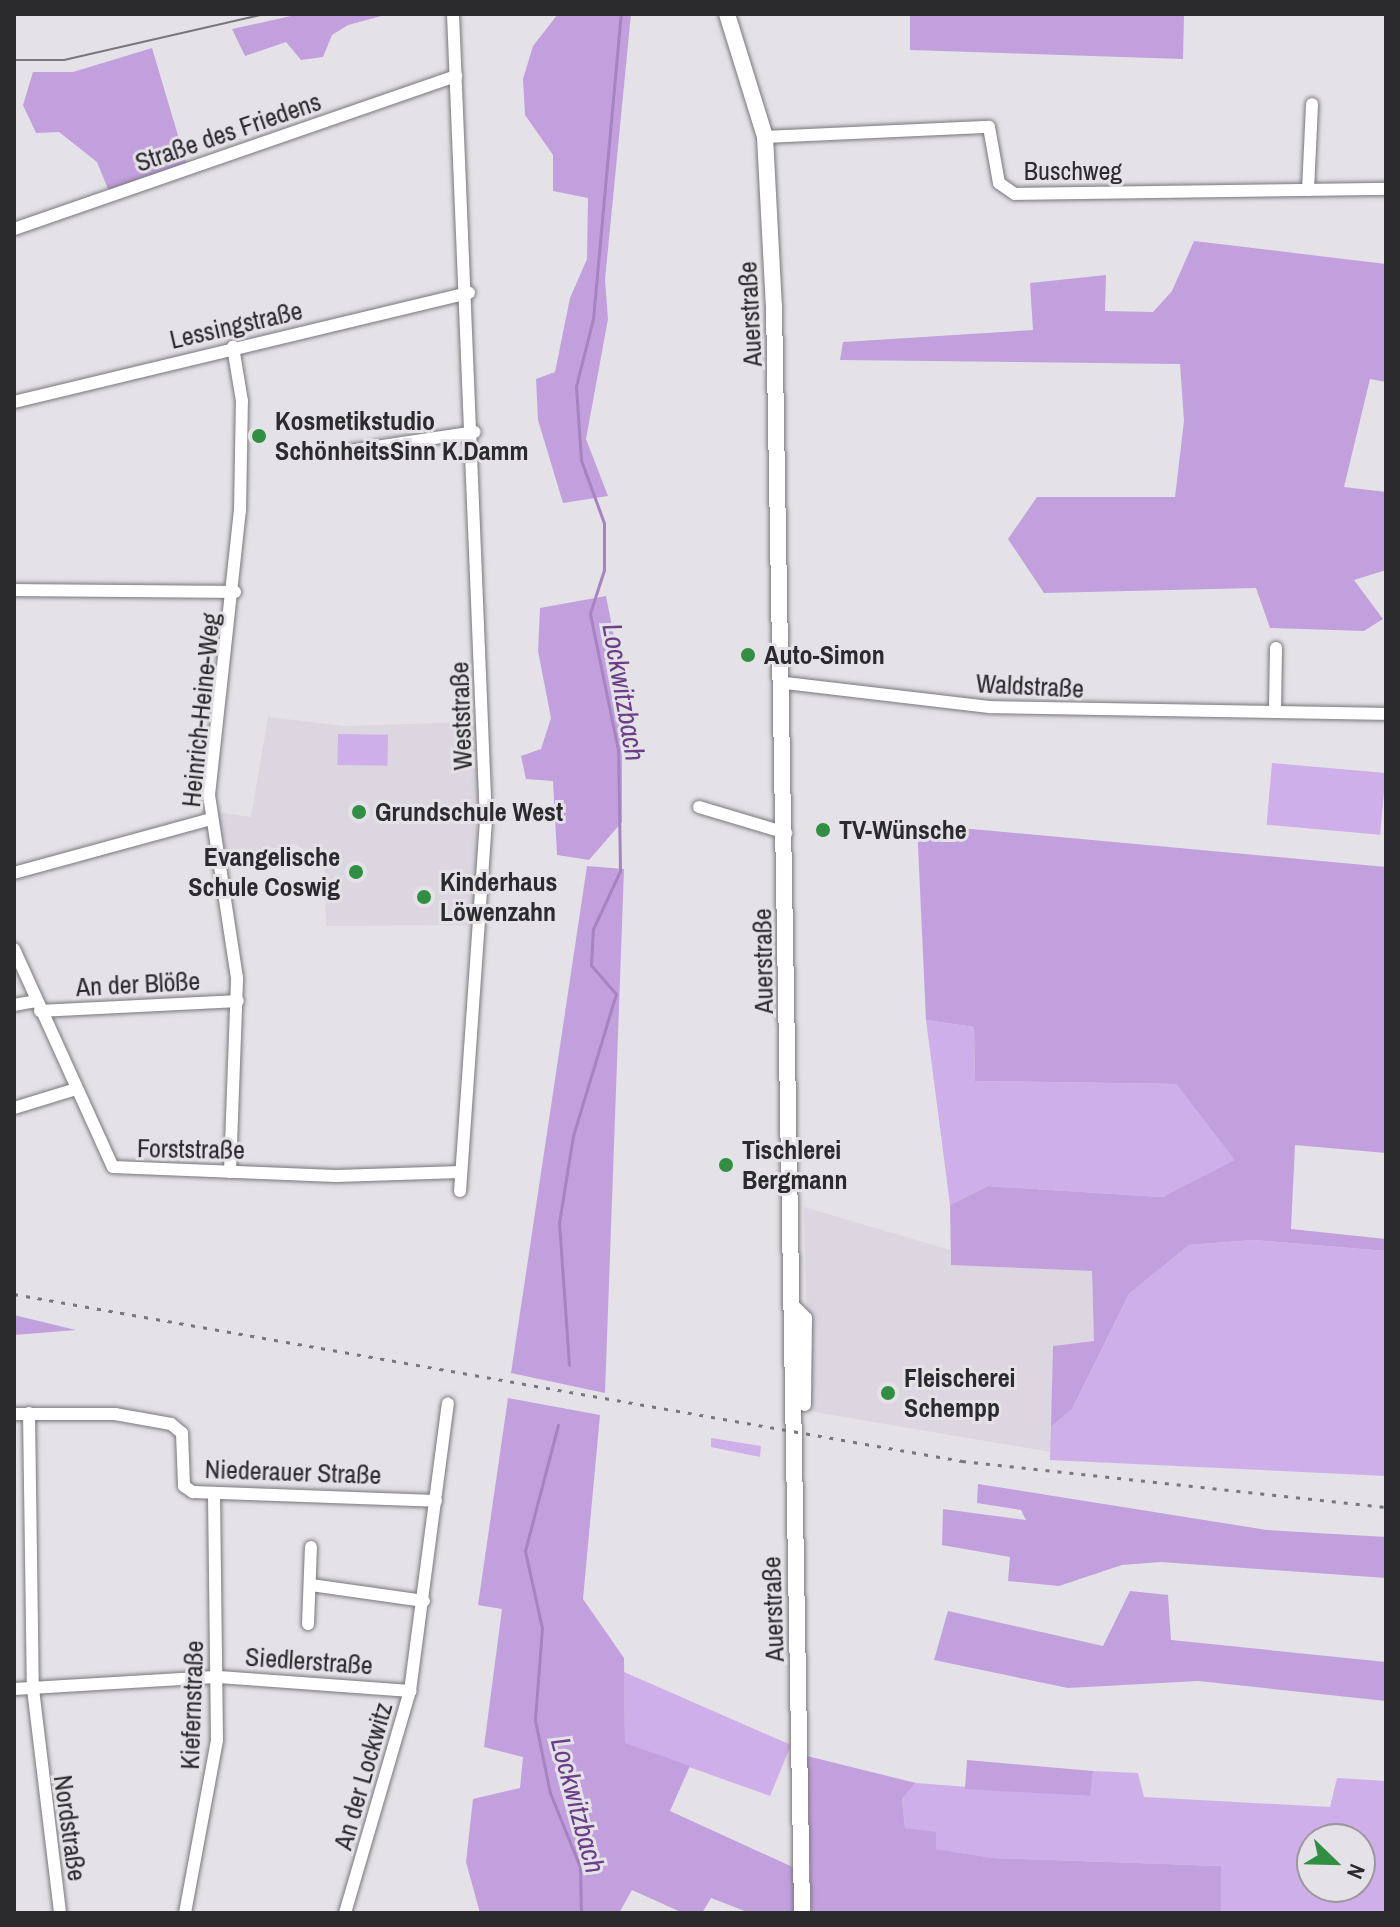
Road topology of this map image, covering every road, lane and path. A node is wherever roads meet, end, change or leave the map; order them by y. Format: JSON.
{"nodes":[{"id":1,"x":453,"y":14,"type":"edge"},
{"id":2,"x":727,"y":14,"type":"edge"},
{"id":3,"x":456,"y":76,"type":"junction"},
{"id":4,"x":1312,"y":104,"type":"dead end"},
{"id":5,"x":765,"y":137,"type":"junction"},
{"id":6,"x":1386,"y":189,"type":"edge"},
{"id":7,"x":1308,"y":190,"type":"junction"},
{"id":8,"x":14,"y":229,"type":"edge"},
{"id":9,"x":469,"y":293,"type":"junction"},
{"id":10,"x":233,"y":347,"type":"junction"},
{"id":11,"x":14,"y":402,"type":"edge"},
{"id":12,"x":475,"y":432,"type":"junction"},
{"id":13,"x":349,"y":451,"type":"dead end"},
{"id":14,"x":14,"y":590,"type":"edge"},
{"id":15,"x":235,"y":592,"type":"junction"},
{"id":16,"x":1276,"y":648,"type":"dead end"},
{"id":17,"x":785,"y":683,"type":"junction"},
{"id":18,"x":1275,"y":711,"type":"junction"},
{"id":19,"x":1386,"y":714,"type":"edge"},
{"id":20,"x":699,"y":807,"type":"dead end"},
{"id":21,"x":211,"y":819,"type":"junction"},
{"id":22,"x":786,"y":833,"type":"junction"},
{"id":23,"x":14,"y":873,"type":"edge"},
{"id":24,"x":14,"y":949,"type":"edge"},
{"id":25,"x":238,"y":1001,"type":"junction"},
{"id":26,"x":14,"y":1005,"type":"edge"},
{"id":27,"x":38,"y":1006,"type":"junction"},
{"id":28,"x":76,"y":1089,"type":"junction"},
{"id":29,"x":14,"y":1108,"type":"edge"},
{"id":30,"x":230,"y":1172,"type":"junction"},
{"id":31,"x":461,"y":1172,"type":"junction"},
{"id":32,"x":460,"y":1191,"type":"dead end"},
{"id":33,"x":794,"y":1306,"type":"junction"},
{"id":34,"x":448,"y":1403,"type":"dead end"},
{"id":35,"x":805,"y":1405,"type":"dead end"},
{"id":36,"x":29,"y":1413,"type":"junction"},
{"id":37,"x":14,"y":1414,"type":"edge"},
{"id":38,"x":214,"y":1495,"type":"junction"},
{"id":39,"x":436,"y":1501,"type":"junction"},
{"id":40,"x":311,"y":1547,"type":"dead end"},
{"id":41,"x":311,"y":1585,"type":"junction"},
{"id":42,"x":424,"y":1601,"type":"junction"},
{"id":43,"x":308,"y":1624,"type":"dead end"},
{"id":44,"x":219,"y":1677,"type":"junction"},
{"id":45,"x":14,"y":1689,"type":"edge"},
{"id":46,"x":33,"y":1689,"type":"junction"},
{"id":47,"x":410,"y":1691,"type":"junction"},
{"id":48,"x":60,"y":1913,"type":"edge"},
{"id":49,"x":185,"y":1913,"type":"edge"},
{"id":50,"x":345,"y":1913,"type":"edge"},
{"id":51,"x":802,"y":1913,"type":"edge"}],
"edges":[{"from":1,"to":3,"type":"street","name":"Weststraße"},
{"from":2,"to":5,"type":"street","name":"Auerstraße"},
{"from":3,"to":8,"type":"street","name":"Straße des Friedens"},
{"from":3,"to":9,"type":"street","name":"Weststraße"},
{"from":4,"to":7,"type":"street"},
{"from":5,"to":7,"type":"street","name":"Buschweg"},
{"from":5,"to":17,"type":"street","name":"Auerstraße"},
{"from":6,"to":7,"type":"street","name":"Buschweg"},
{"from":9,"to":10,"type":"street","name":"Lessingstraße"},
{"from":9,"to":12,"type":"street","name":"Weststraße"},
{"from":10,"to":11,"type":"street","name":"Lessingstraße"},
{"from":10,"to":15,"type":"street","name":"Heinrich-Heine-Weg"},
{"from":12,"to":13,"type":"street"},
{"from":12,"to":31,"type":"street","name":"Weststraße"},
{"from":14,"to":15,"type":"street"},
{"from":15,"to":21,"type":"street","name":"Heinrich-Heine-Weg"},
{"from":16,"to":18,"type":"street"},
{"from":17,"to":18,"type":"street","name":"Waldstraße"},
{"from":17,"to":22,"type":"street","name":"Auerstraße"},
{"from":18,"to":19,"type":"street","name":"Waldstraße"},
{"from":20,"to":22,"type":"street"},
{"from":21,"to":23,"type":"street"},
{"from":21,"to":25,"type":"street","name":"Heinrich-Heine-Weg"},
{"from":22,"to":33,"type":"street","name":"Auerstraße"},
{"from":24,"to":27,"type":"street","name":"Forststraße"},
{"from":25,"to":27,"type":"street","name":"An der Blöße"},
{"from":25,"to":30,"type":"street","name":"Heinrich-Heine-Weg"},
{"from":26,"to":27,"type":"street","name":"An der Blöße"},
{"from":27,"to":28,"type":"street","name":"Forststraße"},
{"from":28,"to":29,"type":"street"},
{"from":28,"to":30,"type":"street","name":"Forststraße"},
{"from":30,"to":31,"type":"street","name":"Forststraße"},
{"from":31,"to":32,"type":"street","name":"Weststraße"},
{"from":33,"to":35,"type":"street"},
{"from":33,"to":51,"type":"street","name":"Auerstraße"},
{"from":34,"to":39,"type":"street","name":"An der Lockwitz"},
{"from":36,"to":37,"type":"street","name":"Niederauer Straße"},
{"from":36,"to":38,"type":"street","name":"Niederauer Straße"},
{"from":36,"to":46,"type":"street","name":"Nordstraße"},
{"from":38,"to":39,"type":"street","name":"Niederauer Straße"},
{"from":38,"to":44,"type":"street","name":"Kiefernstraße"},
{"from":39,"to":42,"type":"street","name":"An der Lockwitz"},
{"from":40,"to":41,"type":"street"},
{"from":41,"to":42,"type":"street"},
{"from":41,"to":43,"type":"street"},
{"from":42,"to":47,"type":"street","name":"An der Lockwitz"},
{"from":44,"to":46,"type":"street","name":"Siedlerstraße"},
{"from":44,"to":47,"type":"street","name":"Siedlerstraße"},
{"from":44,"to":49,"type":"street","name":"Kiefernstraße"},
{"from":45,"to":46,"type":"street","name":"Siedlerstraße"},
{"from":46,"to":48,"type":"street","name":"Nordstraße"},
{"from":47,"to":50,"type":"street","name":"An der Lockwitz"}]}
